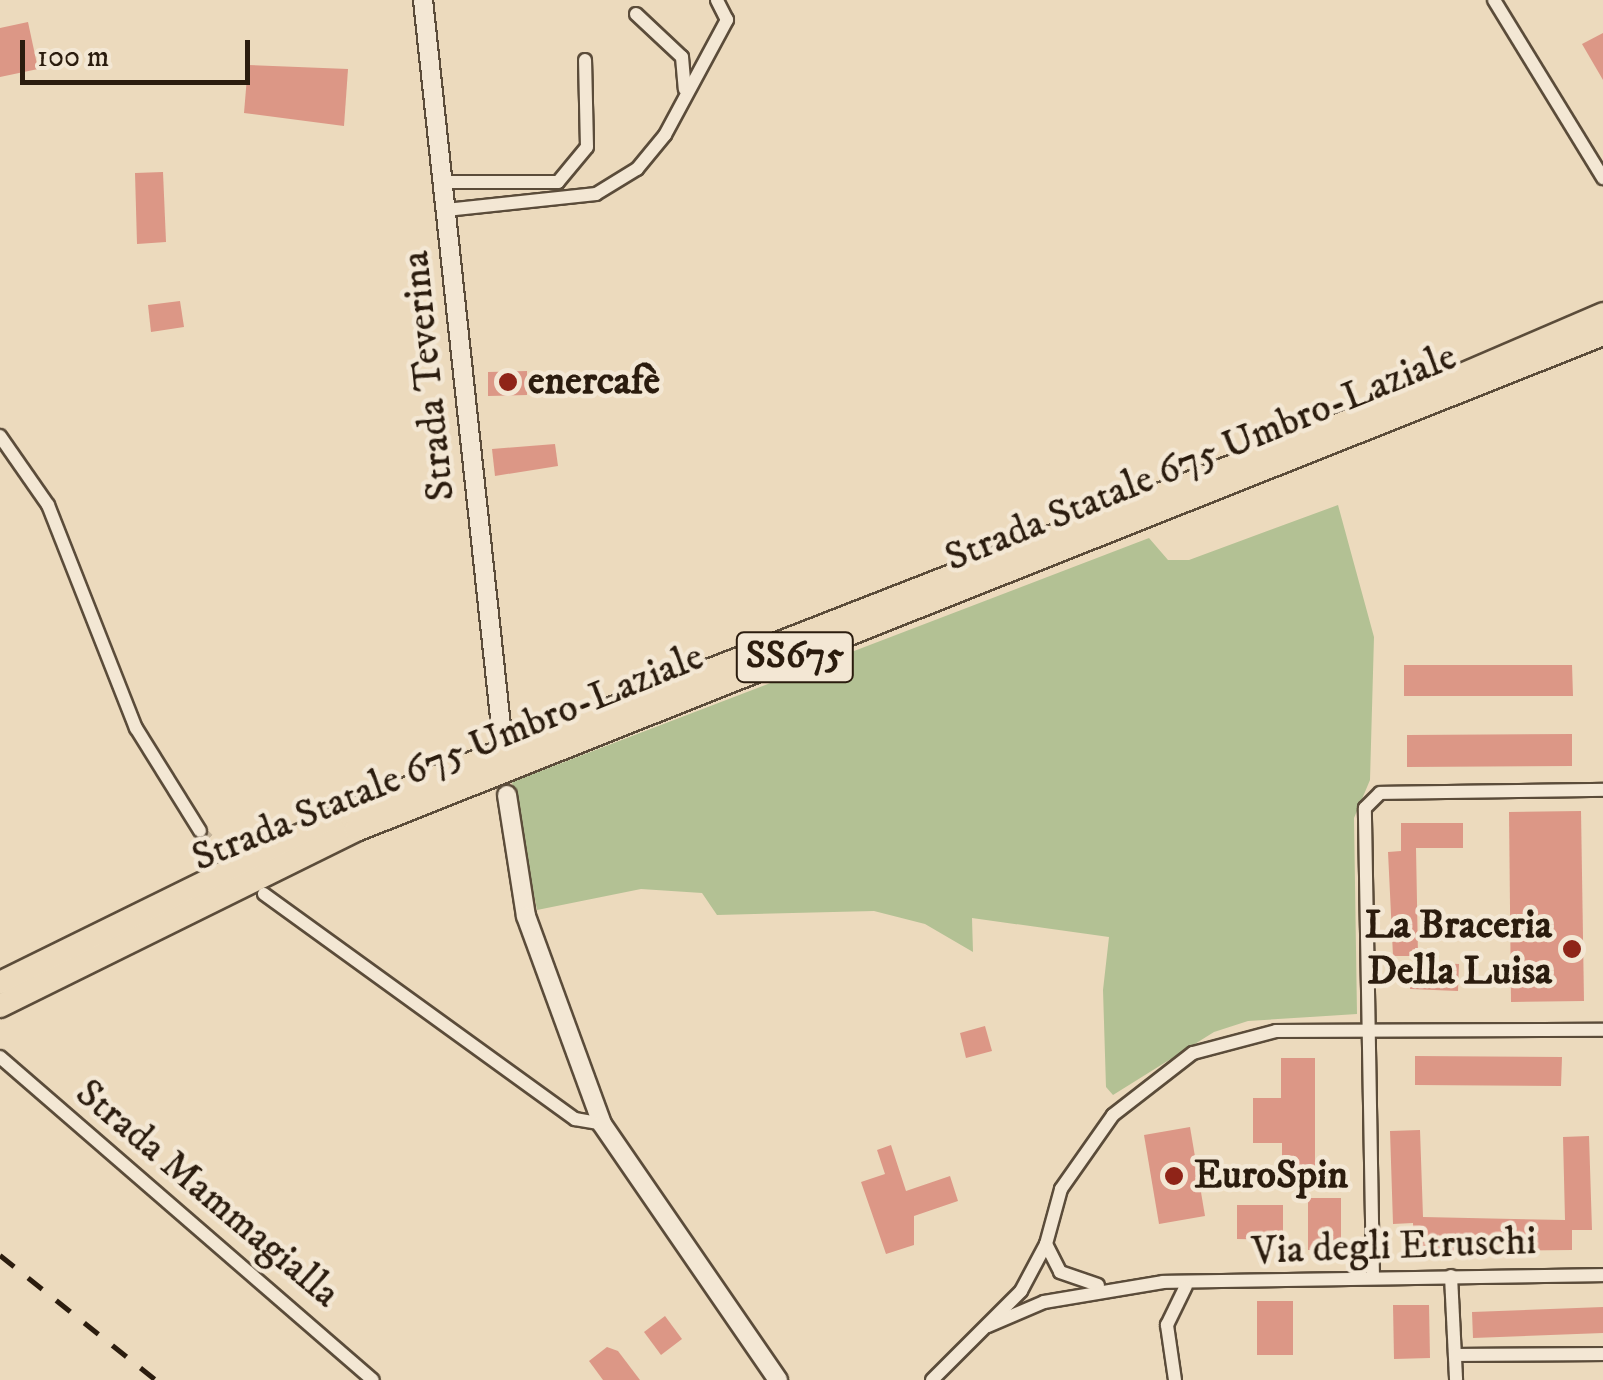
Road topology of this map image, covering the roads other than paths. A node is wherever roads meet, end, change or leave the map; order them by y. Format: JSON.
{"nodes":[{"id":1,"x":423,"y":0,"type":"edge"},
{"id":2,"x":717,"y":0,"type":"edge"},
{"id":3,"x":1494,"y":0,"type":"edge"},
{"id":4,"x":636,"y":14,"type":"dead end"},
{"id":5,"x":585,"y":60,"type":"dead end"},
{"id":6,"x":685,"y":89,"type":"junction"},
{"id":7,"x":1603,"y":178,"type":"edge"},
{"id":8,"x":443,"y":182,"type":"junction"},
{"id":9,"x":446,"y":210,"type":"junction"},
{"id":10,"x":1603,"y":314,"type":"edge"},
{"id":11,"x":1603,"y":334,"type":"edge"},
{"id":12,"x":0,"y":436,"type":"edge"},
{"id":13,"x":502,"y":745,"type":"dead end"},
{"id":14,"x":1603,"y":790,"type":"edge"},
{"id":15,"x":507,"y":795,"type":"dead end"},
{"id":16,"x":200,"y":831,"type":"tunnel mouth"},
{"id":17,"x":264,"y":894,"type":"dead end"},
{"id":18,"x":0,"y":983,"type":"edge"},
{"id":19,"x":0,"y":1006,"type":"edge"},
{"id":20,"x":1603,"y":1030,"type":"edge"},
{"id":21,"x":1366,"y":1032,"type":"junction"},
{"id":22,"x":0,"y":1058,"type":"edge"},
{"id":23,"x":602,"y":1124,"type":"junction"},
{"id":24,"x":1046,"y":1244,"type":"junction"},
{"id":25,"x":1603,"y":1275,"type":"edge"},
{"id":26,"x":1451,"y":1276,"type":"junction"},
{"id":27,"x":1373,"y":1277,"type":"junction"},
{"id":28,"x":1110,"y":1286,"type":"junction"},
{"id":29,"x":1186,"y":1286,"type":"junction"},
{"id":30,"x":980,"y":1330,"type":"junction"},
{"id":31,"x":1456,"y":1354,"type":"junction"},
{"id":32,"x":1603,"y":1354,"type":"edge"},
{"id":33,"x":373,"y":1380,"type":"edge"},
{"id":34,"x":778,"y":1380,"type":"edge"},
{"id":35,"x":932,"y":1380,"type":"edge"},
{"id":36,"x":1175,"y":1380,"type":"edge"},
{"id":37,"x":1456,"y":1380,"type":"edge"}],
"edges":[{"from":1,"to":8,"type":"main road","name":"Strada Teverina"},
{"from":2,"to":6,"type":"street"},
{"from":3,"to":7,"type":"street"},
{"from":4,"to":6,"type":"street"},
{"from":5,"to":8,"type":"street"},
{"from":6,"to":9,"type":"street"},
{"from":8,"to":9,"type":"main road","name":"Strada Teverina"},
{"from":9,"to":13,"type":"main road","name":"Strada Teverina"},
{"from":10,"to":18,"type":"highway","name":"Strada Statale 675 Umbro-Laziale","number":"SS675"},
{"from":11,"to":19,"type":"highway","name":"Strada Statale 675 Umbro-Laziale","number":"SS675"},
{"from":12,"to":16,"type":"street"},
{"from":14,"to":21,"type":"street"},
{"from":15,"to":23,"type":"main road"},
{"from":17,"to":23,"type":"street"},
{"from":20,"to":21,"type":"street"},
{"from":21,"to":24,"type":"street"},
{"from":21,"to":27,"type":"street"},
{"from":22,"to":33,"type":"street","name":"Strada Mammagialla"},
{"from":23,"to":34,"type":"main road"},
{"from":24,"to":28,"type":"street"},
{"from":24,"to":30,"type":"street"},
{"from":25,"to":26,"type":"street","name":"Via degli Etruschi"},
{"from":26,"to":27,"type":"street","name":"Via degli Etruschi"},
{"from":26,"to":31,"type":"street"},
{"from":27,"to":29,"type":"street","name":"Via degli Etruschi"},
{"from":28,"to":29,"type":"street","name":"Via degli Etruschi"},
{"from":28,"to":30,"type":"street"},
{"from":29,"to":36,"type":"street"},
{"from":30,"to":35,"type":"street"},
{"from":31,"to":32,"type":"street"},
{"from":31,"to":37,"type":"street"}]}
